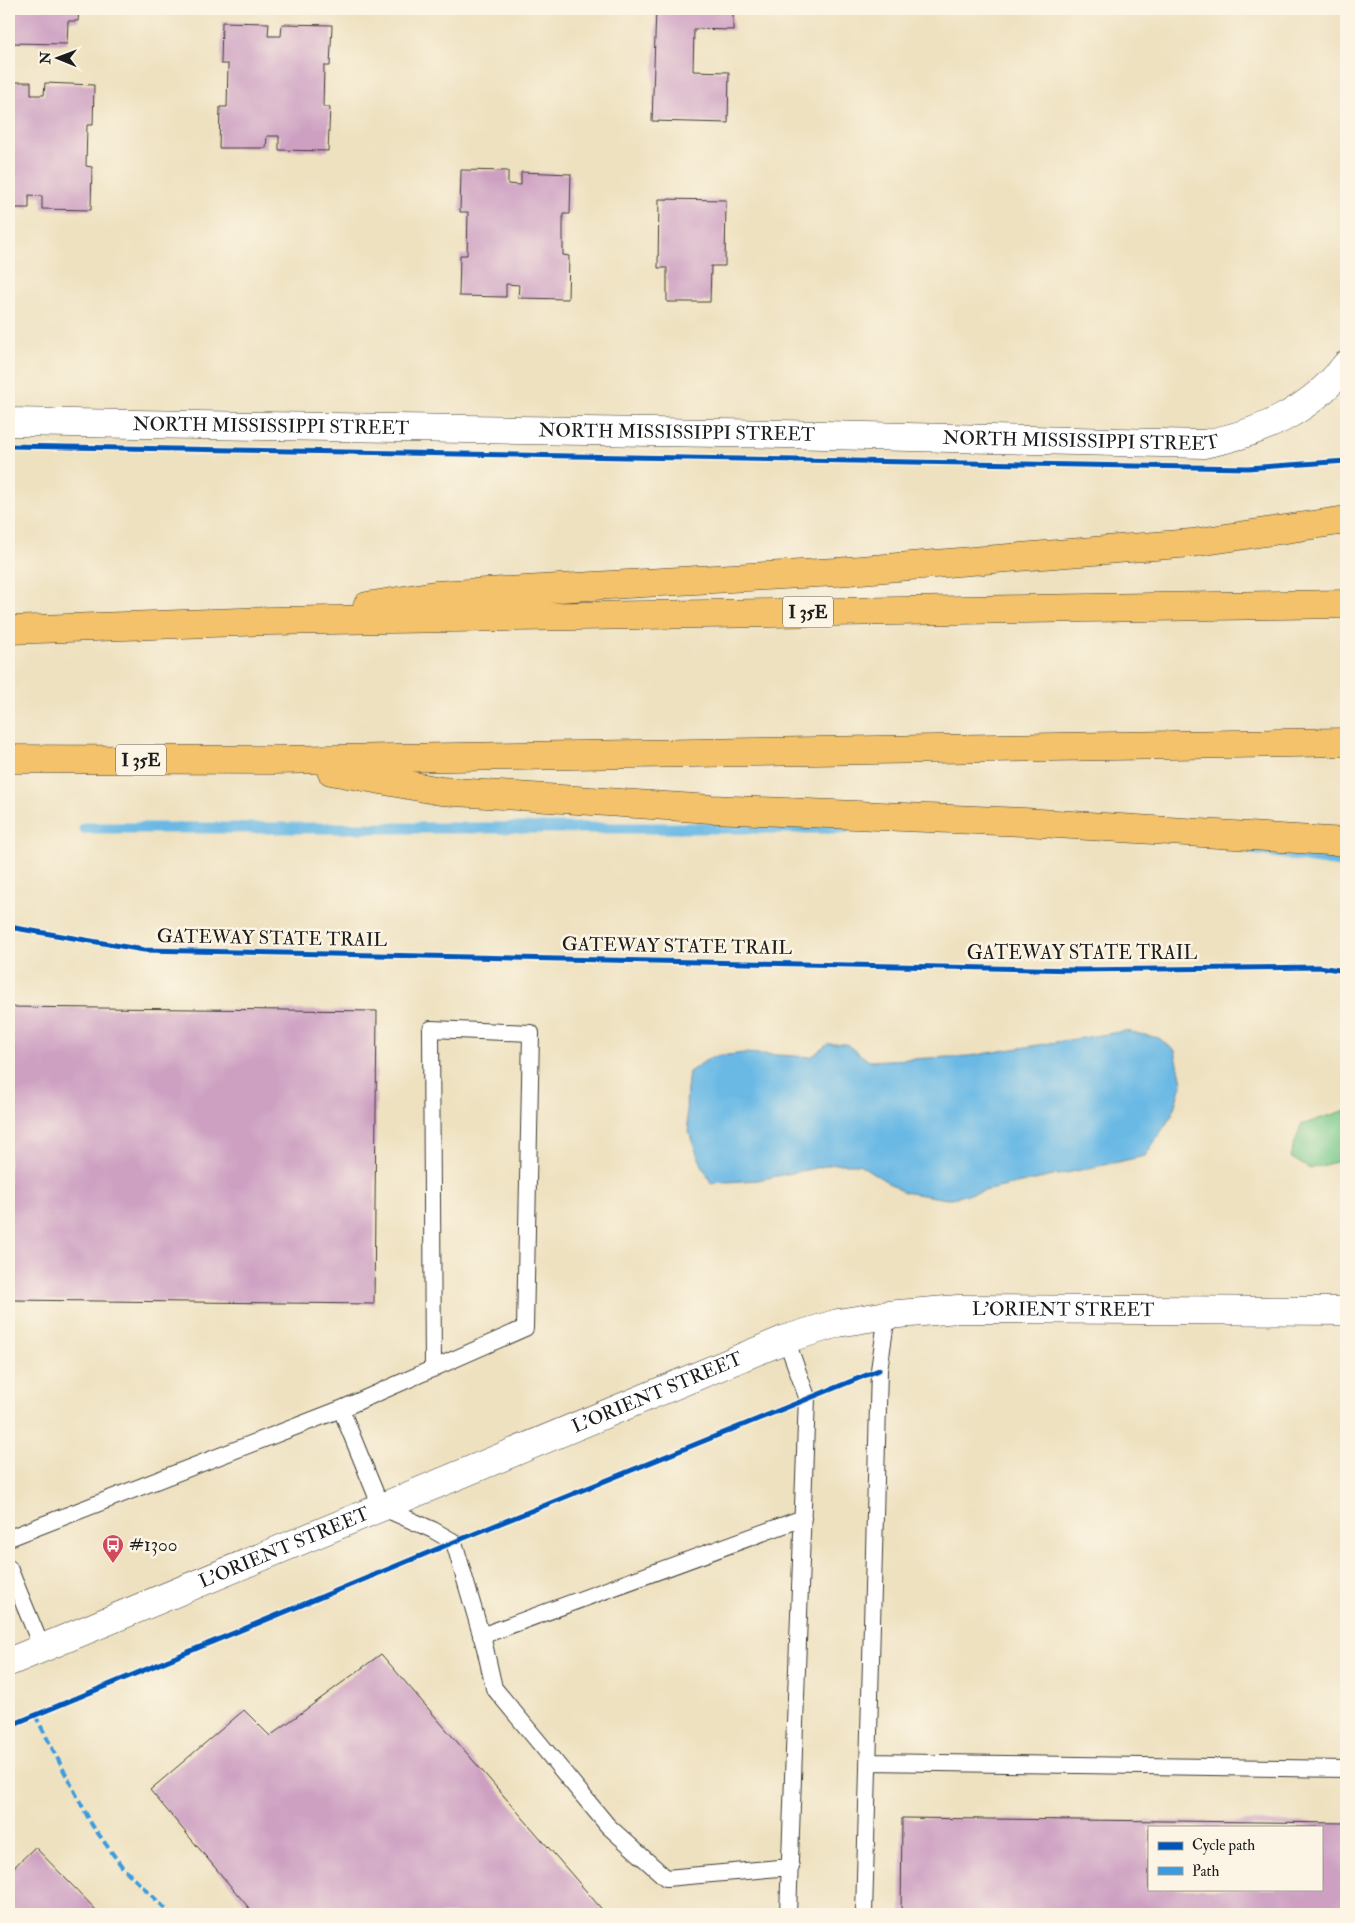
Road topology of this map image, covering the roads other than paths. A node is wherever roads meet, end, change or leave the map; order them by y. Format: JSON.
{"nodes":[{"id":1,"x":1346,"y":365,"type":"edge"},
{"id":2,"x":9,"y":422,"type":"edge"},
{"id":3,"x":1346,"y":520,"type":"edge"},
{"id":4,"x":1346,"y":604,"type":"edge"},
{"id":5,"x":270,"y":621,"type":"junction"},
{"id":6,"x":9,"y":630,"type":"edge"},
{"id":7,"x":1346,"y":742,"type":"edge"},
{"id":8,"x":9,"y":760,"type":"edge"},
{"id":9,"x":273,"y":760,"type":"junction"},
{"id":10,"x":1346,"y":842,"type":"edge"},
{"id":11,"x":1346,"y":1311,"type":"edge"},
{"id":12,"x":887,"y":1315,"type":"junction"},
{"id":13,"x":786,"y":1339,"type":"junction"},
{"id":14,"x":433,"y":1369,"type":"junction"},
{"id":15,"x":341,"y":1409,"type":"junction"},
{"id":16,"x":381,"y":1507,"type":"junction"},
{"id":17,"x":803,"y":1518,"type":"junction"},
{"id":18,"x":9,"y":1538,"type":"edge"},
{"id":19,"x":9,"y":1568,"type":"edge"},
{"id":20,"x":481,"y":1636,"type":"junction"},
{"id":21,"x":42,"y":1648,"type":"junction"},
{"id":22,"x":9,"y":1662,"type":"edge"},
{"id":23,"x":868,"y":1762,"type":"junction"},
{"id":24,"x":1346,"y":1769,"type":"edge"},
{"id":25,"x":792,"y":1867,"type":"junction"},
{"id":26,"x":788,"y":1914,"type":"edge"},
{"id":27,"x":864,"y":1914,"type":"edge"}],
"edges":[{"from":1,"to":2,"type":"street","name":"NORTH MISSISSIPPI STREET"},
{"from":3,"to":5,"type":"highway"},
{"from":4,"to":5,"type":"highway","number":"I 35E"},
{"from":5,"to":6,"type":"highway","number":"I 35E"},
{"from":7,"to":9,"type":"highway","number":"I 35E"},
{"from":8,"to":9,"type":"highway","number":"I 35E"},
{"from":9,"to":10,"type":"highway"},
{"from":11,"to":12,"type":"street","name":"L'ORIENT STREET"},
{"from":12,"to":13,"type":"street","name":"L'ORIENT STREET"},
{"from":12,"to":23,"type":"lane"},
{"from":13,"to":16,"type":"street","name":"L'ORIENT STREET"},
{"from":13,"to":17,"type":"lane"},
{"from":14,"to":14,"type":"lane"},
{"from":14,"to":15,"type":"lane"},
{"from":15,"to":16,"type":"lane"},
{"from":15,"to":18,"type":"lane"},
{"from":16,"to":20,"type":"lane"},
{"from":16,"to":21,"type":"street","name":"L'ORIENT STREET"},
{"from":17,"to":20,"type":"lane"},
{"from":17,"to":25,"type":"lane"},
{"from":19,"to":21,"type":"lane"},
{"from":20,"to":25,"type":"lane"},
{"from":21,"to":22,"type":"street","name":"L'ORIENT STREET"},
{"from":23,"to":24,"type":"lane"},
{"from":23,"to":27,"type":"lane"},
{"from":25,"to":26,"type":"lane"}]}
